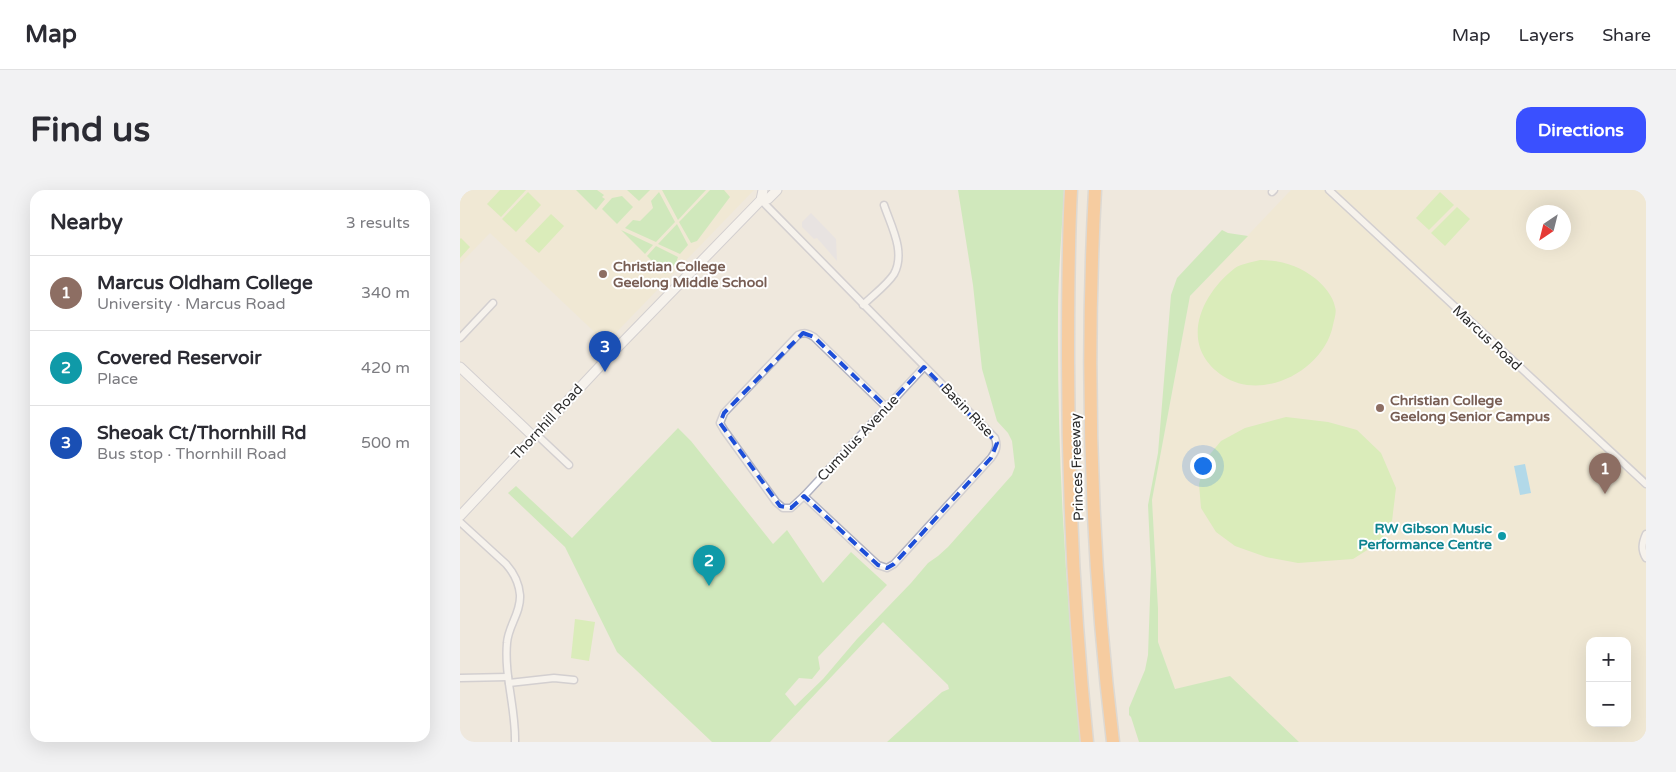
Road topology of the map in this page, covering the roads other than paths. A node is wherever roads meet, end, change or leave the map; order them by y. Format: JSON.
{"nodes":[{"id":1,"x":763,"y":190,"type":"edge"},
{"id":2,"x":777,"y":190,"type":"edge"},
{"id":3,"x":1071,"y":190,"type":"edge"},
{"id":4,"x":1095,"y":190,"type":"edge"},
{"id":5,"x":1329,"y":190,"type":"edge"},
{"id":6,"x":760,"y":200,"type":"junction"},
{"id":7,"x":884,"y":205,"type":"dead end"},
{"id":8,"x":493,"y":303,"type":"dead end"},
{"id":9,"x":863,"y":305,"type":"junction"},
{"id":10,"x":460,"y":338,"type":"edge"},
{"id":11,"x":460,"y":367,"type":"edge"},
{"id":12,"x":924,"y":367,"type":"junction"},
{"id":13,"x":886,"y":407,"type":"junction"},
{"id":14,"x":535,"y":436,"type":"junction"},
{"id":15,"x":569,"y":465,"type":"dead end"},
{"id":16,"x":1646,"y":484,"type":"edge"},
{"id":17,"x":804,"y":496,"type":"junction"},
{"id":18,"x":460,"y":516,"type":"edge"},
{"id":19,"x":460,"y":522,"type":"edge"},
{"id":20,"x":1646,"y":534,"type":"edge"},
{"id":21,"x":1646,"y":558,"type":"edge"},
{"id":22,"x":460,"y":678,"type":"edge"},
{"id":23,"x":508,"y":680,"type":"junction"},
{"id":24,"x":574,"y":680,"type":"dead end"},
{"id":25,"x":515,"y":742,"type":"edge"},
{"id":26,"x":1087,"y":742,"type":"edge"},
{"id":27,"x":1113,"y":742,"type":"edge"}],
"edges":[{"from":1,"to":6,"type":"street","name":"Thornhill Road"},
{"from":2,"to":6,"type":"street","name":"Thornhill Road"},
{"from":3,"to":26,"type":"highway","name":"Princes Freeway"},
{"from":4,"to":27,"type":"highway","name":"Princes Freeway"},
{"from":5,"to":16,"type":"street","name":"Marcus Road"},
{"from":6,"to":9,"type":"street","name":"Basin Rise"},
{"from":6,"to":14,"type":"street","name":"Thornhill Road"},
{"from":7,"to":9,"type":"street"},
{"from":8,"to":10,"type":"street"},
{"from":9,"to":12,"type":"street","name":"Basin Rise"},
{"from":11,"to":14,"type":"street"},
{"from":12,"to":13,"type":"street","name":"Cumulus Avenue"},
{"from":12,"to":17,"type":"street","name":"Basin Rise"},
{"from":13,"to":17,"type":"street","name":"Cumulus Avenue"},
{"from":13,"to":17,"type":"street","name":"Cumulus Avenue"},
{"from":14,"to":15,"type":"street"},
{"from":14,"to":18,"type":"street","name":"Thornhill Road"},
{"from":19,"to":23,"type":"street"},
{"from":20,"to":21,"type":"street"},
{"from":22,"to":23,"type":"street"},
{"from":23,"to":24,"type":"street"},
{"from":23,"to":25,"type":"street"}]}
